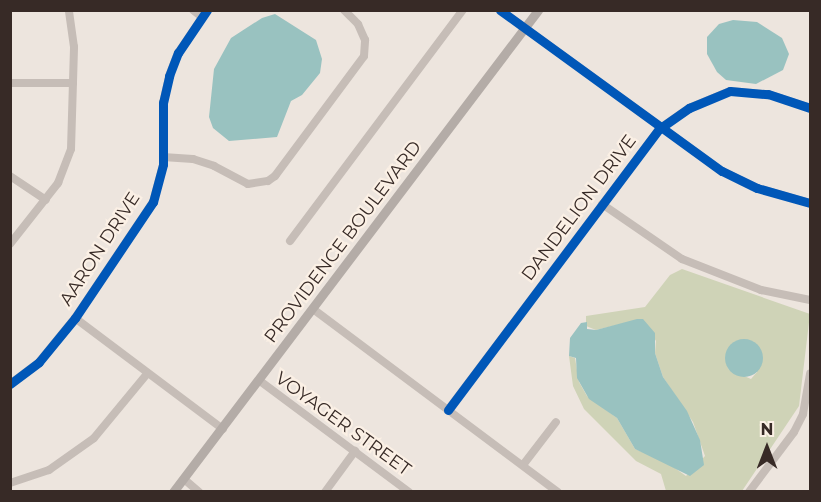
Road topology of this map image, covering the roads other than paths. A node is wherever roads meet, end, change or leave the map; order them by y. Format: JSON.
{"nodes":[{"id":1,"x":69,"y":10,"type":"edge"},
{"id":2,"x":193,"y":10,"type":"edge"},
{"id":3,"x":344,"y":10,"type":"edge"},
{"id":4,"x":463,"y":10,"type":"edge"},
{"id":5,"x":500,"y":10,"type":"edge"},
{"id":6,"x":538,"y":10,"type":"edge"},
{"id":7,"x":204,"y":14,"type":"edge"},
{"id":8,"x":524,"y":28,"type":"junction"},
{"id":9,"x":10,"y":83,"type":"edge"},
{"id":10,"x":73,"y":83,"type":"junction"},
{"id":11,"x":810,"y":108,"type":"edge"},
{"id":12,"x":659,"y":129,"type":"junction"},
{"id":13,"x":163,"y":157,"type":"junction"},
{"id":14,"x":10,"y":176,"type":"edge"},
{"id":15,"x":46,"y":200,"type":"junction"},
{"id":16,"x":810,"y":203,"type":"edge"},
{"id":17,"x":602,"y":204,"type":"junction"},
{"id":18,"x":290,"y":241,"type":"dead end"},
{"id":19,"x":10,"y":244,"type":"edge"},
{"id":20,"x":810,"y":300,"type":"edge"},
{"id":21,"x":313,"y":309,"type":"junction"},
{"id":22,"x":75,"y":318,"type":"junction"},
{"id":23,"x":147,"y":374,"type":"junction"},
{"id":24,"x":810,"y":374,"type":"edge"},
{"id":25,"x":260,"y":381,"type":"junction"},
{"id":26,"x":10,"y":384,"type":"edge"},
{"id":27,"x":809,"y":390,"type":"edge"},
{"id":28,"x":448,"y":410,"type":"junction"},
{"id":29,"x":556,"y":422,"type":"dead end"},
{"id":30,"x":223,"y":429,"type":"junction"},
{"id":31,"x":355,"y":452,"type":"junction"},
{"id":32,"x":523,"y":465,"type":"junction"},
{"id":33,"x":184,"y":479,"type":"junction"},
{"id":34,"x":10,"y":483,"type":"edge"},
{"id":35,"x":173,"y":492,"type":"edge"},
{"id":36,"x":199,"y":492,"type":"edge"},
{"id":37,"x":325,"y":492,"type":"edge"},
{"id":38,"x":409,"y":492,"type":"edge"},
{"id":39,"x":558,"y":492,"type":"edge"},
{"id":40,"x":749,"y":492,"type":"edge"}],
"edges":[{"from":1,"to":10,"type":"street"},
{"from":2,"to":7,"type":"street"},
{"from":3,"to":13,"type":"street"},
{"from":4,"to":18,"type":"street"},
{"from":5,"to":8,"type":"street"},
{"from":6,"to":8,"type":"main road","name":"PROVIDENCE BOULEVARD"},
{"from":7,"to":13,"type":"street","name":"AARON DRIVE"},
{"from":8,"to":12,"type":"street"},
{"from":8,"to":21,"type":"main road","name":"PROVIDENCE BOULEVARD"},
{"from":9,"to":10,"type":"street"},
{"from":10,"to":15,"type":"street"},
{"from":11,"to":12,"type":"street","name":"DANDELION DRIVE"},
{"from":12,"to":16,"type":"street"},
{"from":12,"to":17,"type":"street","name":"DANDELION DRIVE"},
{"from":13,"to":22,"type":"street","name":"AARON DRIVE"},
{"from":14,"to":15,"type":"street"},
{"from":15,"to":19,"type":"street"},
{"from":17,"to":20,"type":"street"},
{"from":17,"to":28,"type":"street","name":"DANDELION DRIVE"},
{"from":21,"to":25,"type":"main road","name":"PROVIDENCE BOULEVARD"},
{"from":21,"to":28,"type":"street"},
{"from":22,"to":23,"type":"street"},
{"from":22,"to":26,"type":"street","name":"AARON DRIVE"},
{"from":23,"to":30,"type":"street"},
{"from":23,"to":34,"type":"street"},
{"from":24,"to":27,"type":"street"},
{"from":25,"to":30,"type":"main road","name":"PROVIDENCE BOULEVARD"},
{"from":25,"to":31,"type":"street","name":"VOYAGER STREET"},
{"from":27,"to":40,"type":"street"},
{"from":28,"to":32,"type":"street"},
{"from":29,"to":32,"type":"street"},
{"from":30,"to":33,"type":"main road","name":"PROVIDENCE BOULEVARD"},
{"from":31,"to":37,"type":"street"},
{"from":31,"to":38,"type":"street","name":"VOYAGER STREET"},
{"from":32,"to":39,"type":"street"},
{"from":33,"to":35,"type":"main road","name":"PROVIDENCE BOULEVARD"},
{"from":33,"to":36,"type":"street"}]}
